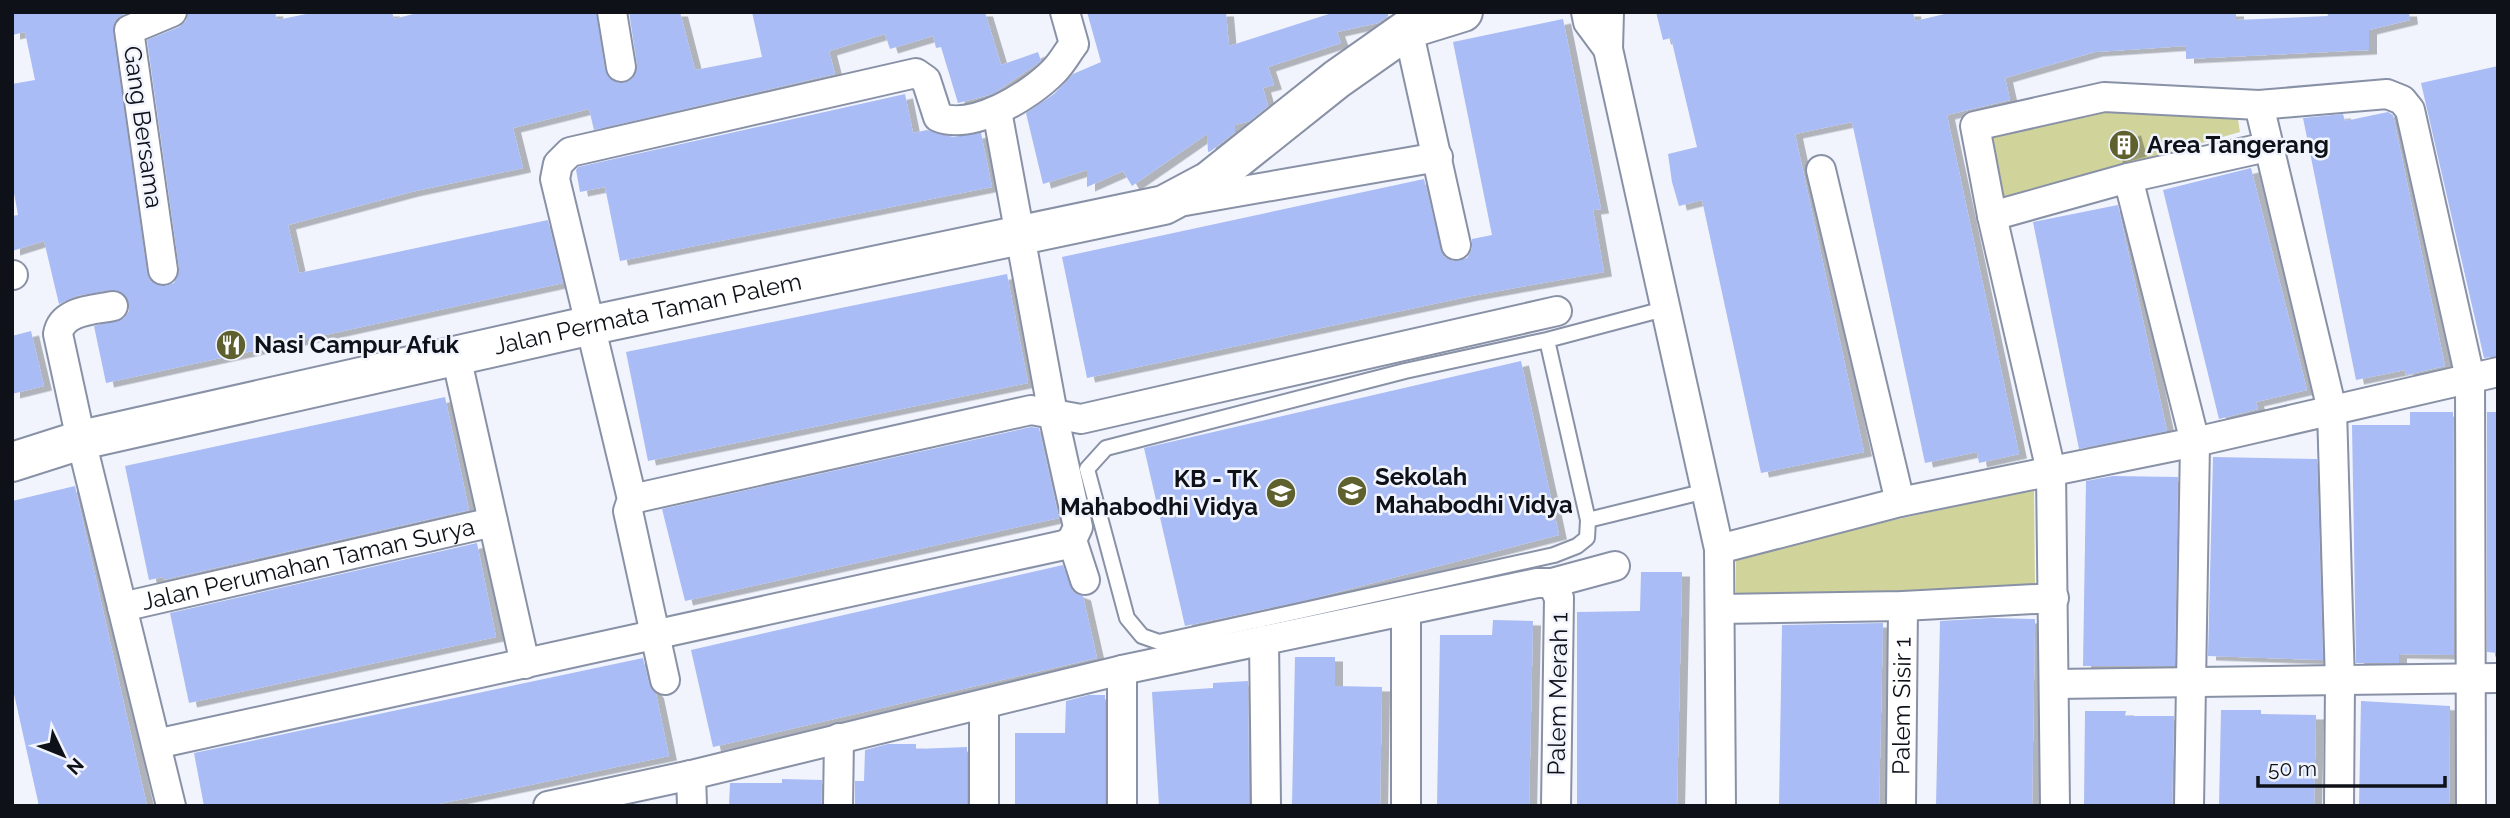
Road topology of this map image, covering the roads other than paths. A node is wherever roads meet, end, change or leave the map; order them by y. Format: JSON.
{"nodes":[{"id":1,"x":172,"y":12,"type":"edge"},
{"id":2,"x":612,"y":12,"type":"edge"},
{"id":3,"x":1065,"y":12,"type":"edge"},
{"id":4,"x":1463,"y":12,"type":"edge"},
{"id":5,"x":1586,"y":12,"type":"edge"},
{"id":6,"x":1609,"y":12,"type":"edge"},
{"id":7,"x":1408,"y":29,"type":"junction"},
{"id":8,"x":1608,"y":49,"type":"junction"},
{"id":9,"x":621,"y":67,"type":"dead end"},
{"id":10,"x":2259,"y":106,"type":"junction"},
{"id":11,"x":997,"y":111,"type":"junction"},
{"id":12,"x":2267,"y":147,"type":"junction"},
{"id":13,"x":1438,"y":157,"type":"junction"},
{"id":14,"x":1821,"y":170,"type":"dead end"},
{"id":15,"x":2128,"y":178,"type":"junction"},
{"id":16,"x":1164,"y":205,"type":"junction"},
{"id":17,"x":1992,"y":216,"type":"junction"},
{"id":18,"x":1021,"y":236,"type":"junction"},
{"id":19,"x":1456,"y":245,"type":"dead end"},
{"id":20,"x":163,"y":270,"type":"dead end"},
{"id":21,"x":113,"y":306,"type":"dead end"},
{"id":22,"x":1664,"y":309,"type":"junction"},
{"id":23,"x":1557,"y":311,"type":"dead end"},
{"id":24,"x":592,"y":325,"type":"junction"},
{"id":25,"x":1547,"y":340,"type":"junction"},
{"id":26,"x":456,"y":356,"type":"junction"},
{"id":27,"x":2498,"y":372,"type":"edge"},
{"id":28,"x":2470,"y":378,"type":"junction"},
{"id":29,"x":2332,"y":410,"type":"junction"},
{"id":30,"x":1053,"y":414,"type":"junction"},
{"id":31,"x":81,"y":440,"type":"junction"},
{"id":32,"x":2195,"y":442,"type":"junction"},
{"id":33,"x":12,"y":462,"type":"edge"},
{"id":34,"x":2051,"y":471,"type":"junction"},
{"id":35,"x":1706,"y":491,"type":"junction"},
{"id":36,"x":632,"y":499,"type":"junction"},
{"id":37,"x":1900,"y":502,"type":"junction"},
{"id":38,"x":1588,"y":520,"type":"junction"},
{"id":39,"x":493,"y":522,"type":"junction"},
{"id":40,"x":1072,"y":540,"type":"junction"},
{"id":41,"x":1719,"y":549,"type":"junction"},
{"id":42,"x":1615,"y":566,"type":"dead end"},
{"id":43,"x":1085,"y":580,"type":"dead end"},
{"id":44,"x":1552,"y":583,"type":"junction"},
{"id":45,"x":2054,"y":598,"type":"junction"},
{"id":46,"x":1903,"y":606,"type":"junction"},
{"id":47,"x":122,"y":607,"type":"junction"},
{"id":48,"x":1720,"y":609,"type":"junction"},
{"id":49,"x":1406,"y":611,"type":"junction"},
{"id":50,"x":654,"y":637,"type":"junction"},
{"id":51,"x":1264,"y":640,"type":"junction"},
{"id":52,"x":525,"y":664,"type":"junction"},
{"id":53,"x":1122,"y":670,"type":"junction"},
{"id":54,"x":2485,"y":678,"type":"edge"},
{"id":55,"x":664,"y":680,"type":"dead end"},
{"id":56,"x":2340,"y":683,"type":"junction"},
{"id":57,"x":2055,"y":684,"type":"junction"},
{"id":58,"x":2192,"y":685,"type":"junction"},
{"id":59,"x":984,"y":705,"type":"junction"},
{"id":60,"x":839,"y":738,"type":"junction"},
{"id":61,"x":156,"y":744,"type":"junction"},
{"id":62,"x":685,"y":776,"type":"junction"},
{"id":63,"x":552,"y":805,"type":"edge"},
{"id":64,"x":171,"y":806,"type":"edge"},
{"id":65,"x":692,"y":806,"type":"edge"},
{"id":66,"x":838,"y":806,"type":"edge"},
{"id":67,"x":984,"y":806,"type":"edge"},
{"id":68,"x":1122,"y":806,"type":"edge"},
{"id":69,"x":1266,"y":806,"type":"edge"},
{"id":70,"x":1406,"y":806,"type":"edge"},
{"id":71,"x":1556,"y":806,"type":"edge"},
{"id":72,"x":1721,"y":806,"type":"edge"},
{"id":73,"x":1901,"y":806,"type":"edge"},
{"id":74,"x":2055,"y":806,"type":"edge"},
{"id":75,"x":2189,"y":806,"type":"edge"},
{"id":76,"x":2339,"y":806,"type":"edge"},
{"id":77,"x":2471,"y":806,"type":"edge"}],
"edges":[{"from":1,"to":20,"type":"street","name":"Gang Bersama"},
{"from":2,"to":9,"type":"street"},
{"from":3,"to":11,"type":"street"},
{"from":4,"to":7,"type":"street","name":"Jalan Permata Taman Palem"},
{"from":5,"to":8,"type":"street"},
{"from":6,"to":8,"type":"street"},
{"from":7,"to":13,"type":"street"},
{"from":7,"to":16,"type":"street","name":"Jalan Permata Taman Palem"},
{"from":8,"to":22,"type":"street"},
{"from":10,"to":12,"type":"street"},
{"from":10,"to":17,"type":"street"},
{"from":10,"to":28,"type":"street"},
{"from":11,"to":18,"type":"street"},
{"from":11,"to":24,"type":"street"},
{"from":12,"to":15,"type":"street"},
{"from":12,"to":29,"type":"street"},
{"from":13,"to":16,"type":"street"},
{"from":13,"to":19,"type":"street"},
{"from":14,"to":37,"type":"street"},
{"from":15,"to":17,"type":"street"},
{"from":15,"to":32,"type":"street"},
{"from":16,"to":18,"type":"street","name":"Jalan Permata Taman Palem"},
{"from":17,"to":34,"type":"street"},
{"from":18,"to":24,"type":"street","name":"Jalan Permata Taman Palem"},
{"from":18,"to":30,"type":"street"},
{"from":21,"to":31,"type":"street","name":"Jalan Perumahan Taman Surya"},
{"from":22,"to":25,"type":"lane"},
{"from":22,"to":35,"type":"street"},
{"from":23,"to":30,"type":"street"},
{"from":24,"to":26,"type":"street","name":"Jalan Permata Taman Palem"},
{"from":24,"to":36,"type":"street"},
{"from":25,"to":38,"type":"lane"},
{"from":25,"to":38,"type":"lane"},
{"from":26,"to":31,"type":"street","name":"Jalan Permata Taman Palem"},
{"from":26,"to":39,"type":"street","name":"Jalan Perumahan Taman Surya"},
{"from":27,"to":28,"type":"street"},
{"from":28,"to":29,"type":"street"},
{"from":28,"to":54,"type":"street"},
{"from":29,"to":32,"type":"street"},
{"from":29,"to":56,"type":"street"},
{"from":30,"to":36,"type":"street"},
{"from":30,"to":40,"type":"street"},
{"from":31,"to":33,"type":"street","name":"Jalan Permata Taman Palem"},
{"from":31,"to":47,"type":"street","name":"Jalan Perumahan Taman Surya"},
{"from":32,"to":34,"type":"street"},
{"from":32,"to":58,"type":"street"},
{"from":34,"to":37,"type":"street"},
{"from":34,"to":45,"type":"street"},
{"from":35,"to":38,"type":"lane"},
{"from":35,"to":41,"type":"street"},
{"from":36,"to":50,"type":"street"},
{"from":37,"to":41,"type":"street"},
{"from":39,"to":47,"type":"street","name":"Jalan Perumahan Taman Surya"},
{"from":39,"to":52,"type":"street","name":"Jalan Perumahan Taman Surya"},
{"from":40,"to":43,"type":"street"},
{"from":40,"to":50,"type":"street"},
{"from":41,"to":48,"type":"street"},
{"from":42,"to":44,"type":"street"},
{"from":44,"to":49,"type":"street"},
{"from":44,"to":71,"type":"street","name":"Palem Merah 1"},
{"from":45,"to":46,"type":"street"},
{"from":45,"to":57,"type":"street"},
{"from":46,"to":48,"type":"street"},
{"from":46,"to":73,"type":"street","name":"Palem Sisir 1"},
{"from":47,"to":61,"type":"street","name":"Jalan Perumahan Taman Surya"},
{"from":48,"to":72,"type":"street"},
{"from":49,"to":51,"type":"street"},
{"from":49,"to":70,"type":"street"},
{"from":50,"to":52,"type":"street"},
{"from":50,"to":55,"type":"street"},
{"from":51,"to":53,"type":"street"},
{"from":51,"to":69,"type":"street"},
{"from":52,"to":61,"type":"street"},
{"from":53,"to":59,"type":"street"},
{"from":53,"to":68,"type":"street"},
{"from":54,"to":56,"type":"street"},
{"from":54,"to":77,"type":"street"},
{"from":56,"to":58,"type":"street"},
{"from":56,"to":76,"type":"street"},
{"from":57,"to":58,"type":"street"},
{"from":57,"to":74,"type":"street"},
{"from":58,"to":75,"type":"street"},
{"from":59,"to":60,"type":"street"},
{"from":59,"to":67,"type":"street"},
{"from":60,"to":62,"type":"street"},
{"from":60,"to":66,"type":"street"},
{"from":61,"to":64,"type":"street","name":"Jalan Perumahan Taman Surya"},
{"from":62,"to":63,"type":"street"},
{"from":62,"to":65,"type":"street"}]}
